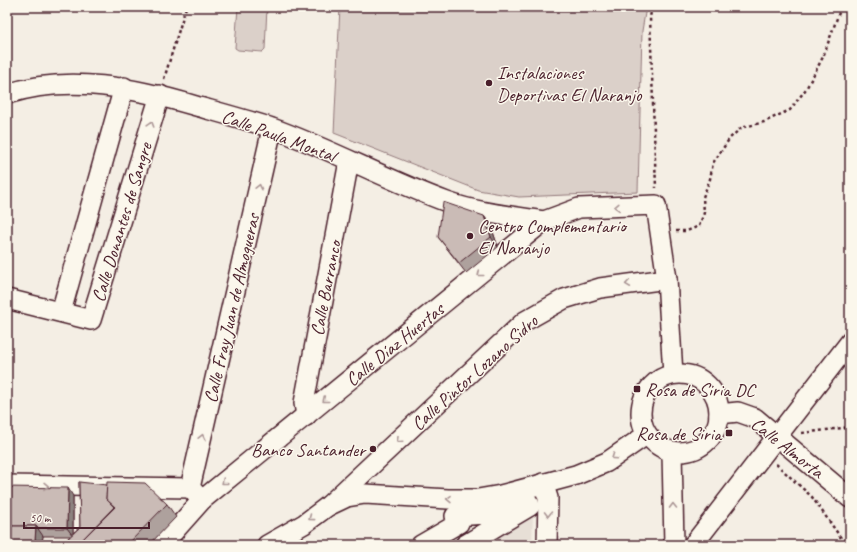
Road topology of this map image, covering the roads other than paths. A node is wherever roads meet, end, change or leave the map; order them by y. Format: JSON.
{"nodes":[{"id":1,"x":124,"y":88,"type":"junction"},
{"id":2,"x":7,"y":94,"type":"edge"},
{"id":3,"x":160,"y":95,"type":"junction"},
{"id":4,"x":272,"y":129,"type":"junction"},
{"id":5,"x":349,"y":161,"type":"junction"},
{"id":6,"x":544,"y":221,"type":"junction"},
{"id":7,"x":667,"y":279,"type":"junction"},
{"id":8,"x":7,"y":299,"type":"edge"},
{"id":9,"x":61,"y":312,"type":"junction"},
{"id":10,"x":850,"y":342,"type":"edge"},
{"id":11,"x":673,"y":374,"type":"junction"},
{"id":12,"x":719,"y":414,"type":"junction"},
{"id":13,"x":306,"y":416,"type":"junction"},
{"id":14,"x":646,"y":435,"type":"junction"},
{"id":15,"x":778,"y":436,"type":"junction"},
{"id":16,"x":672,"y":452,"type":"junction"},
{"id":17,"x":543,"y":483,"type":"junction"},
{"id":18,"x":7,"y":486,"type":"edge"},
{"id":19,"x":196,"y":494,"type":"junction"},
{"id":20,"x":850,"y":498,"type":"edge"},
{"id":21,"x":328,"y":506,"type":"junction"},
{"id":22,"x":479,"y":507,"type":"junction"},
{"id":23,"x":162,"y":545,"type":"edge"},
{"id":24,"x":267,"y":545,"type":"edge"},
{"id":25,"x":421,"y":545,"type":"edge"},
{"id":26,"x":437,"y":545,"type":"edge"},
{"id":27,"x":465,"y":545,"type":"edge"},
{"id":28,"x":547,"y":545,"type":"edge"},
{"id":29,"x":674,"y":545,"type":"edge"},
{"id":30,"x":693,"y":545,"type":"edge"}],
"edges":[{"from":1,"to":2,"type":"street","name":"Calle Paula Montal"},
{"from":1,"to":3,"type":"street","name":"Calle Paula Montal"},
{"from":1,"to":9,"type":"street","name":"Calle Donantes de Sangre"},
{"from":3,"to":4,"type":"street","name":"Calle Paula Montal"},
{"from":9,"to":3,"type":"street","name":"Calle Donantes de Sangre","one_way":true},
{"from":4,"to":5,"type":"street","name":"Calle Paula Montal"},
{"from":19,"to":4,"type":"street","name":"Calle Fray Juan de Almogueras","one_way":true},
{"from":5,"to":6,"type":"street","name":"Calle Paula Montal"},
{"from":5,"to":13,"type":"street","name":"Calle Barranco"},
{"from":7,"to":6,"type":"street","name":"Calle Díaz Huertas","one_way":true},
{"from":6,"to":13,"type":"street","name":"Calle Díaz Huertas","one_way":true},
{"from":7,"to":11,"type":"street"},
{"from":7,"to":21,"type":"street","name":"Calle Pintor Lozano Sidro","one_way":true},
{"from":8,"to":9,"type":"street","name":"Calle Donantes de Sangre"},
{"from":10,"to":15,"type":"street"},
{"from":11,"to":12,"type":"street"},
{"from":11,"to":14,"type":"street"},
{"from":12,"to":15,"type":"street","name":"Calle Almorta"},
{"from":12,"to":16,"type":"street"},
{"from":13,"to":19,"type":"street","name":"Calle Díaz Huertas","one_way":true},
{"from":14,"to":16,"type":"street"},
{"from":14,"to":17,"type":"street","one_way":true},
{"from":15,"to":20,"type":"street","name":"Calle Almorta"},
{"from":15,"to":30,"type":"street"},
{"from":29,"to":16,"type":"street","one_way":true},
{"from":17,"to":22,"type":"street"},
{"from":17,"to":28,"type":"street","one_way":true},
{"from":18,"to":19,"type":"street","one_way":true},
{"from":19,"to":23,"type":"street","name":"Calle Díaz Huertas"},
{"from":22,"to":21,"type":"street","one_way":true},
{"from":21,"to":24,"type":"street","one_way":true},
{"from":22,"to":25,"type":"street"},
{"from":22,"to":26,"type":"street"},
{"from":22,"to":27,"type":"street"}]}
